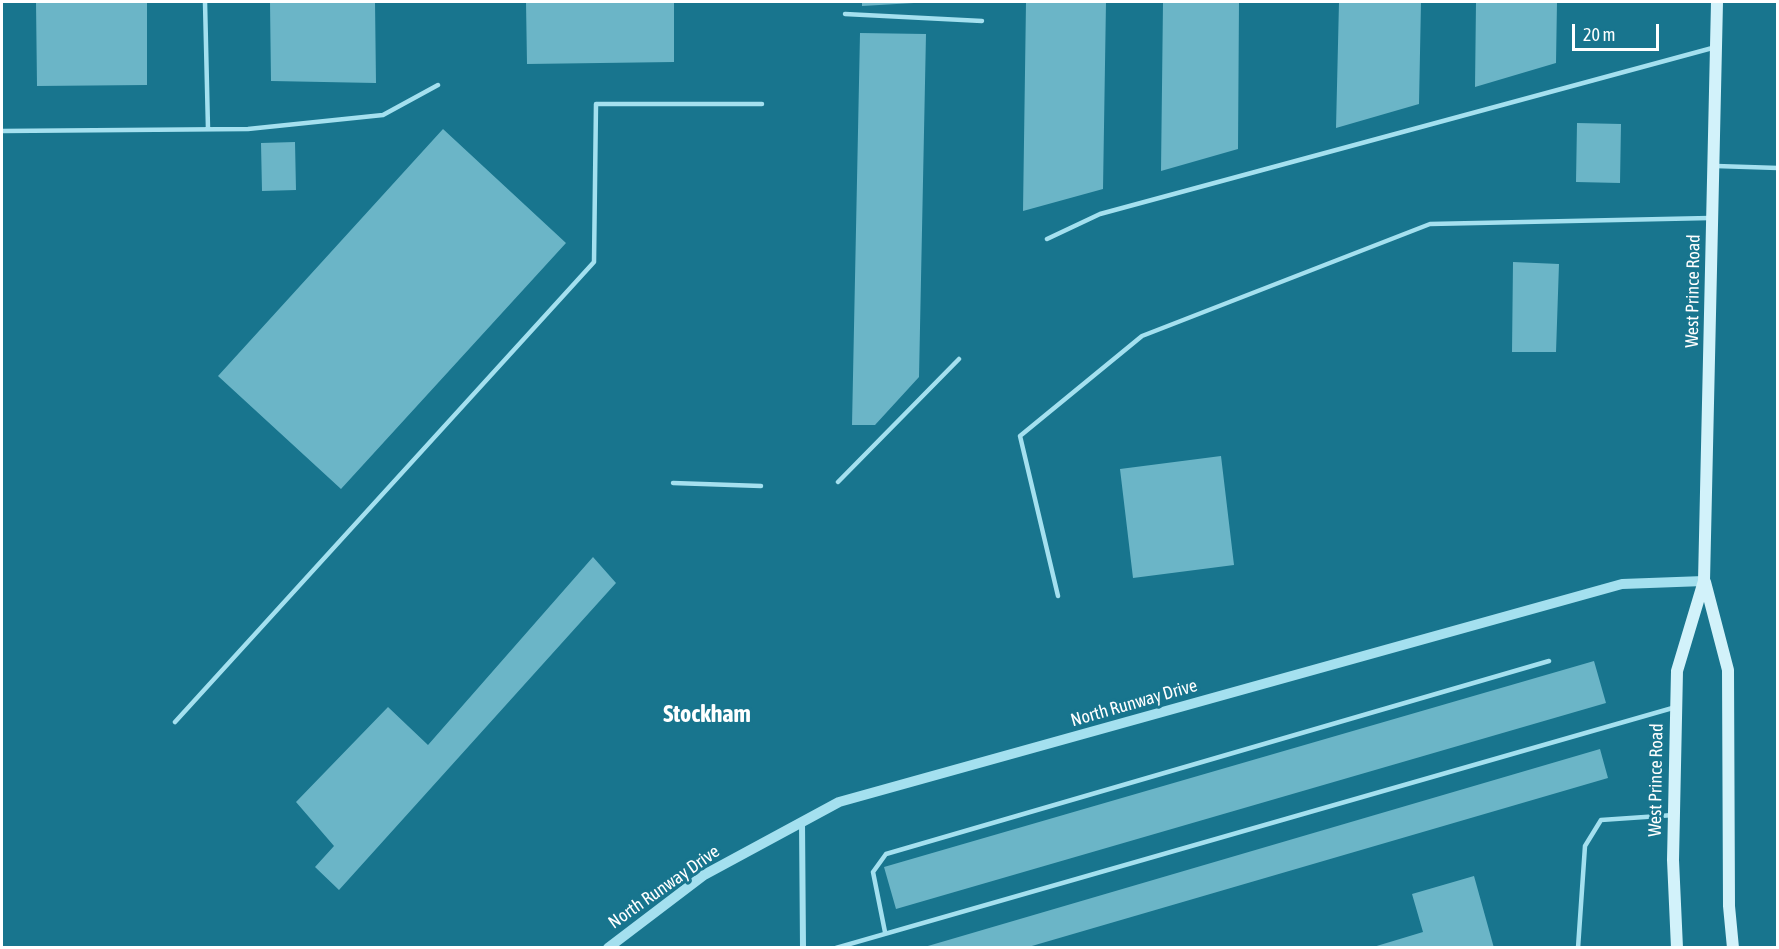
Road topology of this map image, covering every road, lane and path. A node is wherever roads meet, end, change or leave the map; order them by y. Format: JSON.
{"nodes":[{"id":1,"x":205,"y":2,"type":"edge"},
{"id":2,"x":1717,"y":2,"type":"edge"},
{"id":3,"x":845,"y":14,"type":"dead end"},
{"id":4,"x":982,"y":21,"type":"dead end"},
{"id":5,"x":1716,"y":47,"type":"junction"},
{"id":6,"x":438,"y":84,"type":"dead end"},
{"id":7,"x":762,"y":105,"type":"dead end"},
{"id":8,"x":208,"y":129,"type":"junction"},
{"id":9,"x":2,"y":131,"type":"edge"},
{"id":10,"x":1713,"y":166,"type":"junction"},
{"id":11,"x":1778,"y":168,"type":"edge"},
{"id":12,"x":1713,"y":218,"type":"junction"},
{"id":13,"x":1047,"y":239,"type":"dead end"},
{"id":14,"x":959,"y":359,"type":"dead end"},
{"id":15,"x":838,"y":482,"type":"dead end"},
{"id":16,"x":673,"y":483,"type":"dead end"},
{"id":17,"x":761,"y":486,"type":"dead end"},
{"id":18,"x":1704,"y":581,"type":"junction"},
{"id":19,"x":1058,"y":596,"type":"dead end"},
{"id":20,"x":1549,"y":662,"type":"dead end"},
{"id":21,"x":1676,"y":707,"type":"junction"},
{"id":22,"x":175,"y":722,"type":"dead end"},
{"id":23,"x":1674,"y":815,"type":"junction"},
{"id":24,"x":802,"y":822,"type":"junction"},
{"id":25,"x":885,"y":932,"type":"junction"},
{"id":26,"x":608,"y":948,"type":"edge"},
{"id":27,"x":803,"y":948,"type":"edge"},
{"id":28,"x":836,"y":948,"type":"edge"},
{"id":29,"x":1578,"y":948,"type":"edge"},
{"id":30,"x":1677,"y":948,"type":"edge"},
{"id":31,"x":1733,"y":948,"type":"edge"}],
"edges":[{"from":1,"to":8,"type":"lane"},
{"from":2,"to":5,"type":"main road","name":"West Prince Road"},
{"from":3,"to":4,"type":"lane"},
{"from":5,"to":10,"type":"main road","name":"West Prince Road"},
{"from":5,"to":13,"type":"lane"},
{"from":6,"to":8,"type":"lane"},
{"from":7,"to":22,"type":"lane"},
{"from":8,"to":9,"type":"lane"},
{"from":10,"to":11,"type":"lane"},
{"from":10,"to":12,"type":"main road","name":"West Prince Road"},
{"from":12,"to":18,"type":"main road","name":"West Prince Road"},
{"from":12,"to":19,"type":"lane"},
{"from":14,"to":15,"type":"lane"},
{"from":16,"to":17,"type":"lane"},
{"from":18,"to":21,"type":"main road","name":"West Prince Road"},
{"from":18,"to":24,"type":"street","name":"North Runway Drive"},
{"from":18,"to":31,"type":"main road","name":"West Prince Road"},
{"from":20,"to":25,"type":"lane"},
{"from":21,"to":23,"type":"main road","name":"West Prince Road"},
{"from":21,"to":25,"type":"lane"},
{"from":23,"to":29,"type":"lane"},
{"from":23,"to":30,"type":"main road","name":"West Prince Road"},
{"from":24,"to":26,"type":"street","name":"North Runway Drive"},
{"from":24,"to":27,"type":"street"},
{"from":25,"to":28,"type":"lane"}]}
